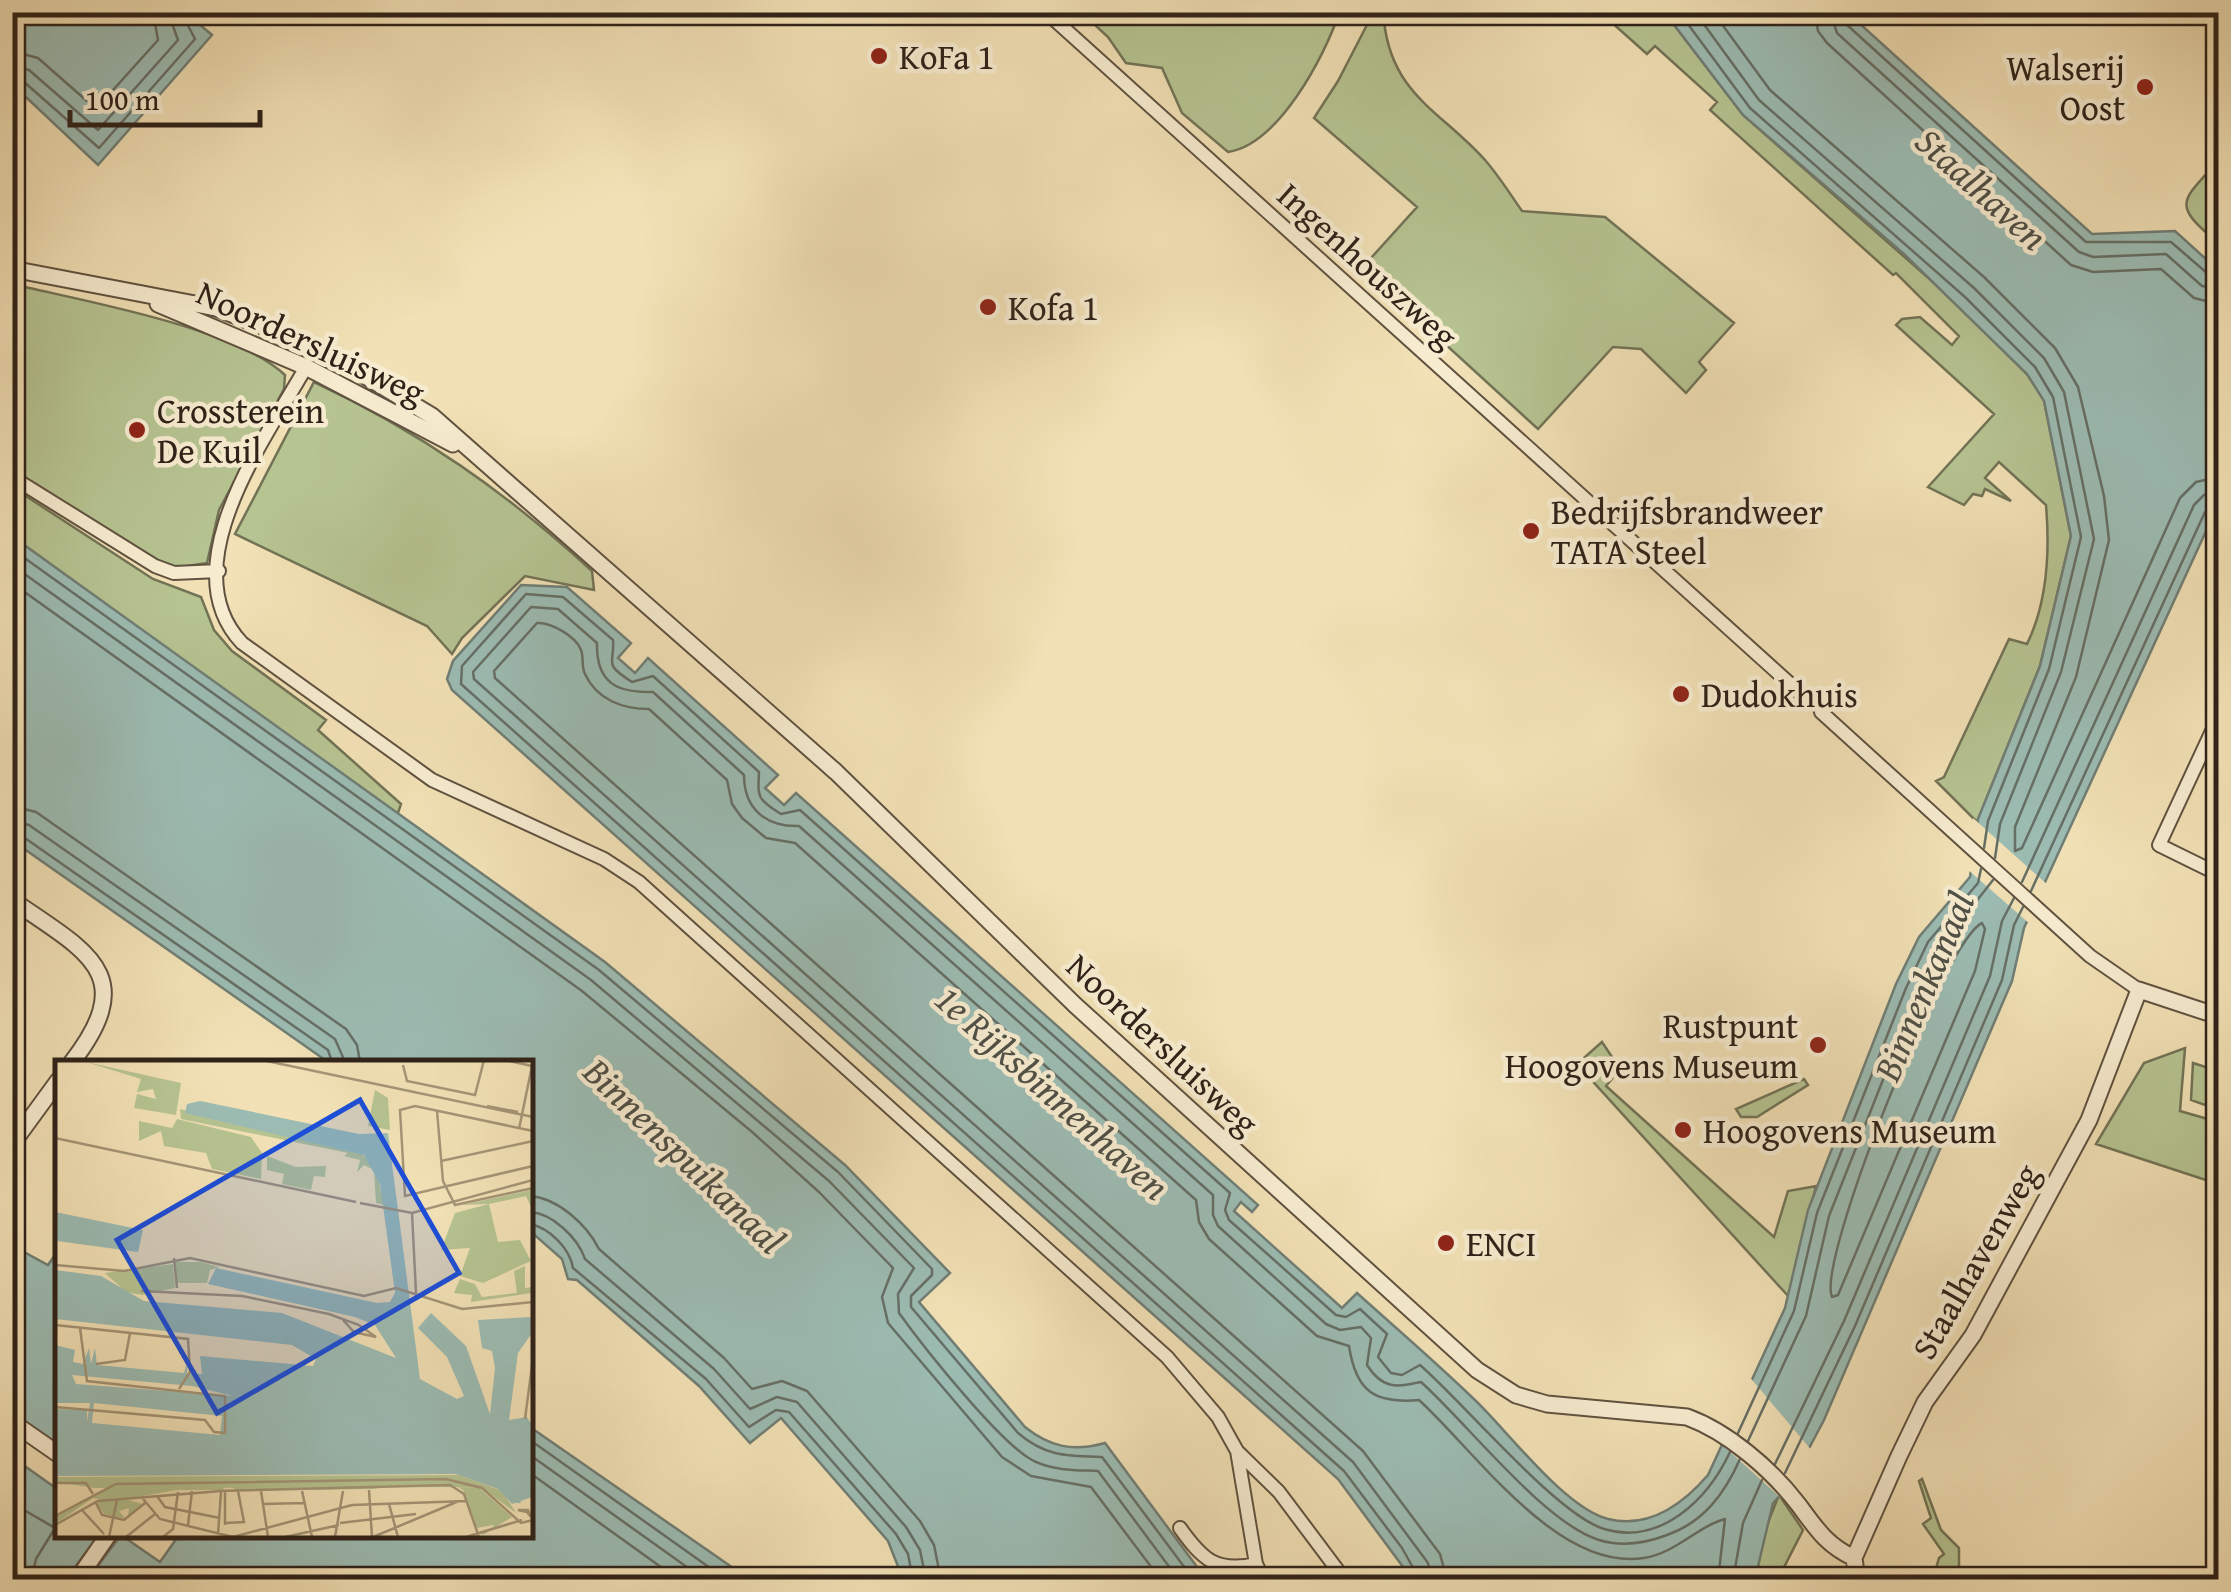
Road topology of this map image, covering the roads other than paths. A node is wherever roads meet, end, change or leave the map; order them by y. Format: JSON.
{"nodes":[{"id":1,"x":1046,"y":12,"type":"edge"},
{"id":2,"x":12,"y":269,"type":"edge"},
{"id":3,"x":129,"y":292,"type":"junction"},
{"id":4,"x":317,"y":347,"type":"junction"},
{"id":5,"x":306,"y":367,"type":"junction"},
{"id":6,"x":466,"y":450,"type":"junction"},
{"id":7,"x":12,"y":477,"type":"edge"},
{"id":8,"x":219,"y":571,"type":"junction"},
{"id":9,"x":1798,"y":692,"type":"tunnel mouth"},
{"id":10,"x":1821,"y":712,"type":"tunnel mouth"},
{"id":11,"x":2218,"y":718,"type":"edge"},
{"id":12,"x":2218,"y":874,"type":"edge"},
{"id":13,"x":12,"y":900,"type":"edge"},
{"id":14,"x":2139,"y":990,"type":"junction"},
{"id":15,"x":2218,"y":1016,"type":"edge"},
{"id":16,"x":73,"y":1060,"type":"edge"},
{"id":17,"x":55,"y":1085,"type":"edge"},
{"id":18,"x":12,"y":1144,"type":"edge"},
{"id":19,"x":12,"y":1422,"type":"edge"},
{"id":20,"x":1237,"y":1451,"type":"junction"},
{"id":21,"x":55,"y":1452,"type":"edge"},
{"id":22,"x":1180,"y":1528,"type":"dead end"},
{"id":23,"x":107,"y":1537,"type":"edge"},
{"id":24,"x":1854,"y":1558,"type":"junction"},
{"id":25,"x":1256,"y":1564,"type":"junction"},
{"id":26,"x":77,"y":1580,"type":"edge"},
{"id":27,"x":1264,"y":1580,"type":"edge"},
{"id":28,"x":1345,"y":1580,"type":"edge"},
{"id":29,"x":1857,"y":1580,"type":"edge"}],
"edges":[{"from":1,"to":9,"type":"street","name":"Ingenhouszweg"},
{"from":2,"to":3,"type":"street","name":"Noordersluisweg"},
{"from":3,"to":4,"type":"street","name":"Noordersluisweg"},
{"from":3,"to":5,"type":"street","name":"Noordersluisweg"},
{"from":4,"to":5,"type":"street"},
{"from":4,"to":6,"type":"street","name":"Noordersluisweg"},
{"from":5,"to":6,"type":"street","name":"Noordersluisweg"},
{"from":5,"to":8,"type":"street"},
{"from":6,"to":24,"type":"street","name":"Noordersluisweg"},
{"from":7,"to":8,"type":"street"},
{"from":8,"to":20,"type":"street"},
{"from":10,"to":14,"type":"street"},
{"from":11,"to":12,"type":"street"},
{"from":13,"to":16,"type":"street"},
{"from":14,"to":15,"type":"street"},
{"from":14,"to":24,"type":"street","name":"Staalhavenweg"},
{"from":17,"to":18,"type":"street"},
{"from":19,"to":21,"type":"street"},
{"from":20,"to":25,"type":"street"},
{"from":20,"to":28,"type":"street"},
{"from":22,"to":25,"type":"street"},
{"from":23,"to":26,"type":"street"},
{"from":24,"to":29,"type":"street"},
{"from":25,"to":27,"type":"street"}]}
